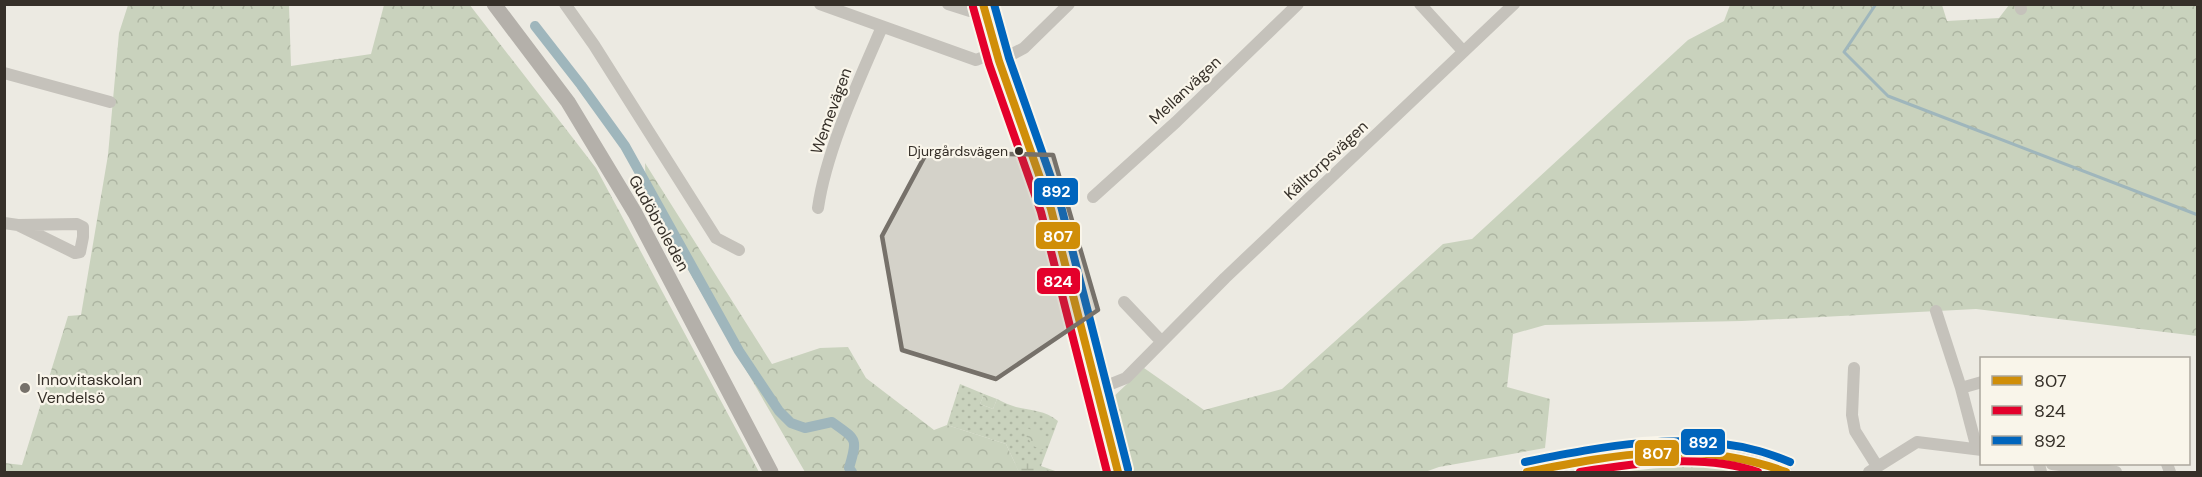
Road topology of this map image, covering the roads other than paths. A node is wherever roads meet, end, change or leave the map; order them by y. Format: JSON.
{"nodes":[{"id":1,"x":494,"y":4,"type":"edge"},
{"id":2,"x":565,"y":4,"type":"edge"},
{"id":3,"x":820,"y":4,"type":"edge"},
{"id":4,"x":948,"y":4,"type":"edge"},
{"id":5,"x":983,"y":4,"type":"edge"},
{"id":6,"x":1070,"y":4,"type":"edge"},
{"id":7,"x":1298,"y":4,"type":"edge"},
{"id":8,"x":1420,"y":4,"type":"edge"},
{"id":9,"x":1514,"y":4,"type":"edge"},
{"id":10,"x":970,"y":12,"type":"dead end"},
{"id":11,"x":882,"y":27,"type":"junction"},
{"id":12,"x":1463,"y":51,"type":"junction"},
{"id":13,"x":997,"y":57,"type":"junction"},
{"id":14,"x":4,"y":73,"type":"edge"},
{"id":15,"x":110,"y":102,"type":"dead end"},
{"id":16,"x":1093,"y":197,"type":"dead end"},
{"id":17,"x":818,"y":208,"type":"dead end"},
{"id":18,"x":4,"y":223,"type":"edge"},
{"id":19,"x":18,"y":225,"type":"junction"},
{"id":20,"x":739,"y":250,"type":"dead end"},
{"id":21,"x":1124,"y":303,"type":"dead end"},
{"id":22,"x":1936,"y":311,"type":"dead end"},
{"id":23,"x":1161,"y":341,"type":"junction"},
{"id":24,"x":1854,"y":368,"type":"dead end"},
{"id":25,"x":1980,"y":383,"type":"edge"},
{"id":26,"x":1961,"y":388,"type":"junction"},
{"id":27,"x":1096,"y":390,"type":"junction"},
{"id":28,"x":1979,"y":449,"type":"edge"},
{"id":29,"x":2060,"y":465,"type":"edge"},
{"id":30,"x":1873,"y":470,"type":"edge"},
{"id":31,"x":771,"y":472,"type":"edge"},
{"id":32,"x":1118,"y":472,"type":"edge"},
{"id":33,"x":1527,"y":472,"type":"edge"},
{"id":34,"x":1786,"y":472,"type":"edge"},
{"id":35,"x":2116,"y":472,"type":"edge"}],
"edges":[{"from":1,"to":31,"type":"main road","name":"Gudöbroleden"},
{"from":2,"to":20,"type":"street"},
{"from":3,"to":11,"type":"street"},
{"from":4,"to":10,"type":"street"},
{"from":5,"to":13,"type":"street"},
{"from":6,"to":13,"type":"street"},
{"from":7,"to":16,"type":"street","name":"Mellanvägen"},
{"from":8,"to":12,"type":"street"},
{"from":9,"to":12,"type":"street","name":"Källtorpsvägen"},
{"from":11,"to":13,"type":"street"},
{"from":11,"to":17,"type":"street","name":"Wemevägen"},
{"from":12,"to":23,"type":"street","name":"Källtorpsvägen"},
{"from":13,"to":27,"type":"street"},
{"from":14,"to":15,"type":"street"},
{"from":18,"to":19,"type":"street"},
{"from":19,"to":19,"type":"street"},
{"from":21,"to":23,"type":"street"},
{"from":22,"to":26,"type":"street"},
{"from":23,"to":27,"type":"street","name":"Källtorpsvägen"},
{"from":24,"to":30,"type":"street"},
{"from":25,"to":26,"type":"street"},
{"from":26,"to":28,"type":"street"},
{"from":27,"to":32,"type":"street"},
{"from":28,"to":30,"type":"street"},
{"from":29,"to":35,"type":"street"},
{"from":33,"to":34,"type":"street"}]}
